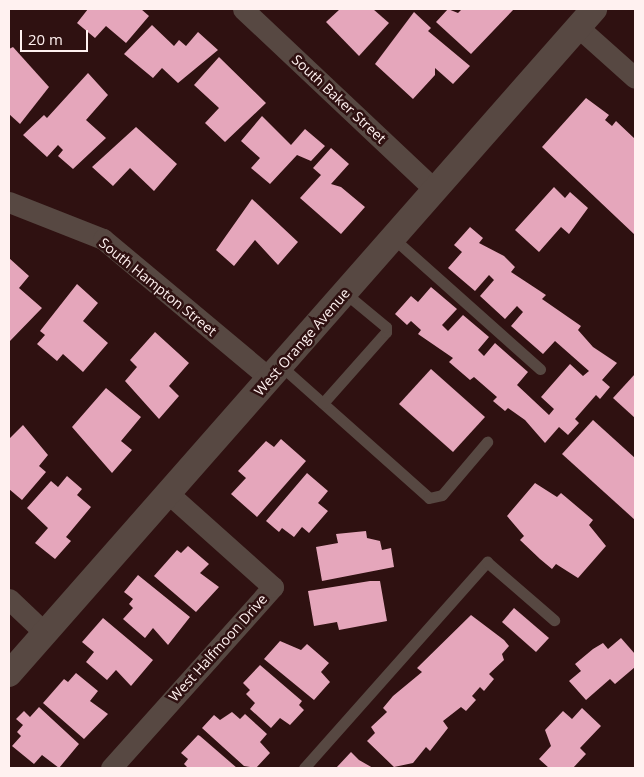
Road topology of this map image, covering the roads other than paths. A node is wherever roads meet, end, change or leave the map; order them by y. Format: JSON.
{"nodes":[{"id":1,"x":243,"y":9,"type":"edge"},
{"id":2,"x":586,"y":18,"type":"edge"},
{"id":3,"x":635,"y":78,"type":"edge"},
{"id":4,"x":435,"y":190,"type":"junction"},
{"id":5,"x":9,"y":202,"type":"edge"},
{"id":6,"x":393,"y":238,"type":"junction"},
{"id":7,"x":345,"y":293,"type":"junction"},
{"id":8,"x":540,"y":369,"type":"dead end"},
{"id":9,"x":275,"y":372,"type":"junction"},
{"id":10,"x":322,"y":403,"type":"junction"},
{"id":11,"x":487,"y":442,"type":"dead end"},
{"id":12,"x":170,"y":495,"type":"junction"},
{"id":13,"x":9,"y":599,"type":"edge"},
{"id":14,"x":554,"y":620,"type":"dead end"},
{"id":15,"x":45,"y":633,"type":"junction"},
{"id":16,"x":9,"y":674,"type":"edge"},
{"id":17,"x":111,"y":768,"type":"edge"},
{"id":18,"x":304,"y":768,"type":"edge"}],
"edges":[{"from":1,"to":4,"type":"street","name":"South Baker Street"},
{"from":2,"to":3,"type":"street"},
{"from":2,"to":4,"type":"street","name":"West Orange Avenue"},
{"from":4,"to":6,"type":"street","name":"West Orange Avenue"},
{"from":5,"to":9,"type":"street","name":"South Hampton Street"},
{"from":6,"to":7,"type":"street","name":"West Orange Avenue"},
{"from":6,"to":8,"type":"lane"},
{"from":7,"to":9,"type":"street","name":"West Orange Avenue"},
{"from":7,"to":10,"type":"lane"},
{"from":9,"to":10,"type":"lane"},
{"from":9,"to":12,"type":"street","name":"West Orange Avenue"},
{"from":10,"to":11,"type":"lane"},
{"from":12,"to":15,"type":"street","name":"West Orange Avenue"},
{"from":12,"to":17,"type":"street","name":"West Halfmoon Drive"},
{"from":13,"to":15,"type":"street"},
{"from":14,"to":18,"type":"lane"},
{"from":15,"to":16,"type":"street","name":"West Orange Avenue"}]}
